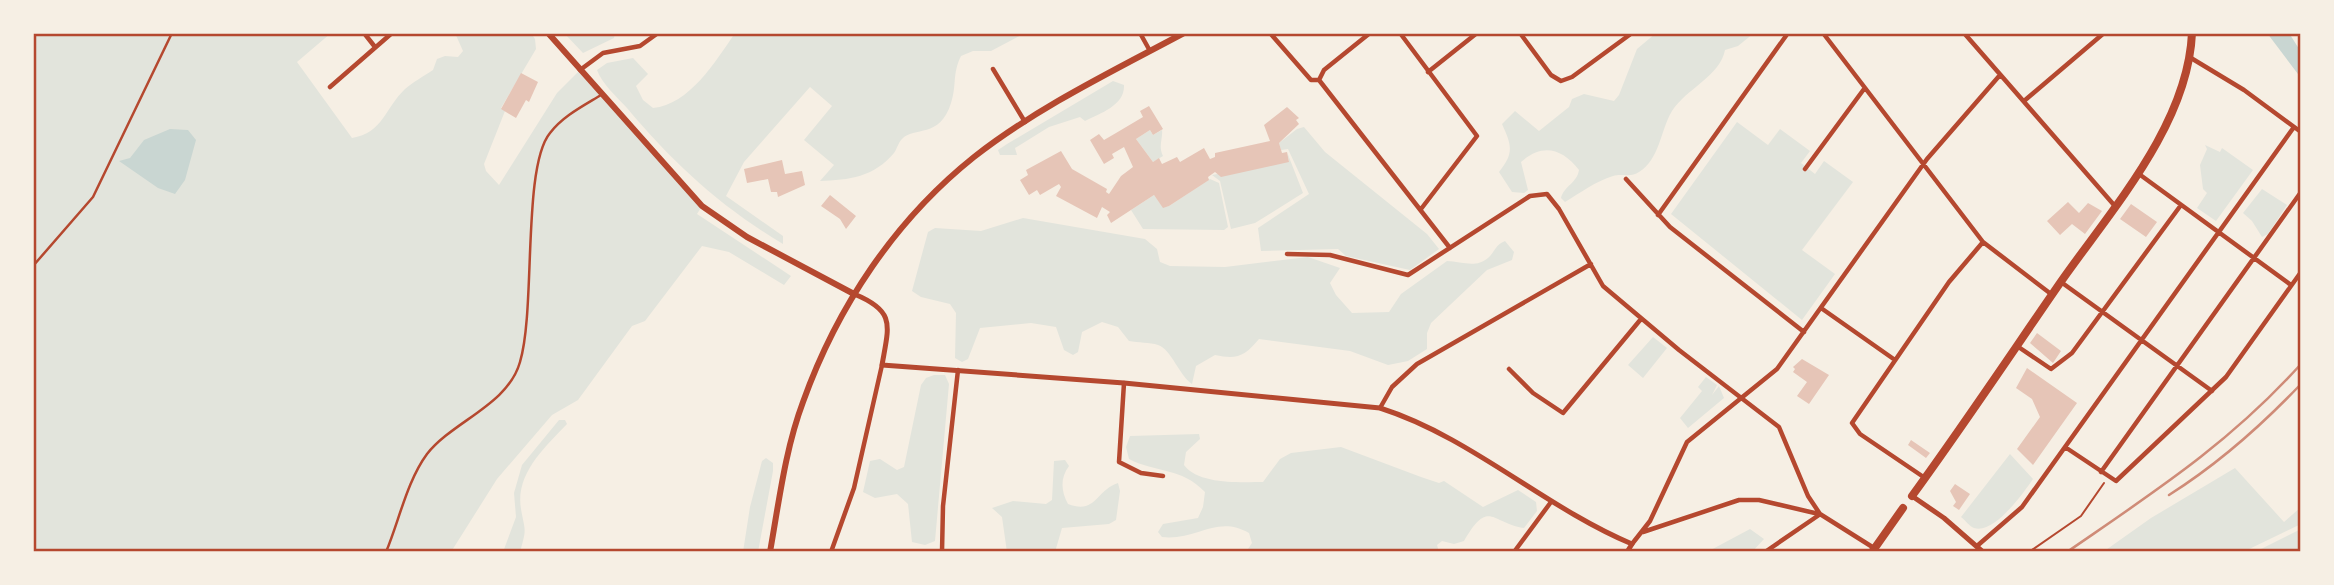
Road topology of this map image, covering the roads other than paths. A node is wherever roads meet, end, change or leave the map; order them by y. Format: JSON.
{"nodes":[{"id":1,"x":172,"y":33,"type":"edge"},
{"id":2,"x":364,"y":33,"type":"edge"},
{"id":3,"x":392,"y":33,"type":"edge"},
{"id":4,"x":548,"y":33,"type":"edge"},
{"id":5,"x":658,"y":33,"type":"edge"},
{"id":6,"x":1140,"y":33,"type":"edge"},
{"id":7,"x":1184,"y":33,"type":"edge"},
{"id":8,"x":1269,"y":33,"type":"edge"},
{"id":9,"x":1370,"y":33,"type":"edge"},
{"id":10,"x":1400,"y":33,"type":"edge"},
{"id":11,"x":1477,"y":33,"type":"edge"},
{"id":12,"x":1520,"y":33,"type":"edge"},
{"id":13,"x":1632,"y":33,"type":"edge"},
{"id":14,"x":1788,"y":33,"type":"edge"},
{"id":15,"x":1823,"y":33,"type":"edge"},
{"id":16,"x":1964,"y":33,"type":"edge"},
{"id":17,"x":2104,"y":33,"type":"edge"},
{"id":18,"x":2192,"y":33,"type":"edge"},
{"id":19,"x":375,"y":47,"type":"junction"},
{"id":20,"x":1150,"y":51,"type":"junction"},
{"id":21,"x":2191,"y":58,"type":"junction"},
{"id":22,"x":993,"y":69,"type":"dead end"},
{"id":23,"x":580,"y":70,"type":"junction"},
{"id":24,"x":1428,"y":72,"type":"junction"},
{"id":25,"x":2000,"y":75,"type":"junction"},
{"id":26,"x":1320,"y":80,"type":"junction"},
{"id":27,"x":330,"y":88,"type":"dead end"},
{"id":28,"x":1864,"y":89,"type":"junction"},
{"id":29,"x":601,"y":95,"type":"junction"},
{"id":30,"x":2024,"y":101,"type":"junction"},
{"id":31,"x":1025,"y":122,"type":"junction"},
{"id":32,"x":2294,"y":127,"type":"junction"},
{"id":33,"x":2301,"y":132,"type":"edge"},
{"id":34,"x":1922,"y":166,"type":"junction"},
{"id":35,"x":1805,"y":169,"type":"dead end"},
{"id":36,"x":2138,"y":173,"type":"junction"},
{"id":37,"x":1626,"y":179,"type":"dead end"},
{"id":38,"x":2301,"y":192,"type":"edge"},
{"id":39,"x":2114,"y":205,"type":"junction"},
{"id":40,"x":2181,"y":205,"type":"junction"},
{"id":41,"x":1421,"y":209,"type":"junction"},
{"id":42,"x":1658,"y":215,"type":"junction"},
{"id":43,"x":2216,"y":232,"type":"junction"},
{"id":44,"x":1983,"y":242,"type":"junction"},
{"id":45,"x":1450,"y":248,"type":"junction"},
{"id":46,"x":1287,"y":254,"type":"dead end"},
{"id":47,"x":2253,"y":258,"type":"junction"},
{"id":48,"x":1591,"y":264,"type":"junction"},
{"id":49,"x":33,"y":266,"type":"edge"},
{"id":50,"x":2301,"y":272,"type":"edge"},
{"id":51,"x":2061,"y":282,"type":"junction"},
{"id":52,"x":2291,"y":285,"type":"junction"},
{"id":53,"x":854,"y":293,"type":"junction"},
{"id":54,"x":2052,"y":295,"type":"junction"},
{"id":55,"x":1821,"y":308,"type":"junction"},
{"id":56,"x":2104,"y":312,"type":"junction"},
{"id":57,"x":1641,"y":319,"type":"junction"},
{"id":58,"x":1804,"y":332,"type":"junction"},
{"id":59,"x":2141,"y":339,"type":"junction"},
{"id":60,"x":2017,"y":346,"type":"junction"},
{"id":61,"x":1895,"y":360,"type":"junction"},
{"id":62,"x":882,"y":365,"type":"junction"},
{"id":63,"x":2178,"y":365,"type":"junction"},
{"id":64,"x":1509,"y":369,"type":"dead end"},
{"id":65,"x":958,"y":370,"type":"junction"},
{"id":66,"x":1124,"y":383,"type":"junction"},
{"id":67,"x":2212,"y":391,"type":"junction"},
{"id":68,"x":1742,"y":396,"type":"junction"},
{"id":69,"x":1380,"y":408,"type":"junction"},
{"id":70,"x":2065,"y":447,"type":"junction"},
{"id":71,"x":2101,"y":472,"type":"junction"},
{"id":72,"x":1163,"y":476,"type":"dead end"},
{"id":73,"x":1925,"y":478,"type":"junction"},
{"id":74,"x":1912,"y":496,"type":"junction"},
{"id":75,"x":1551,"y":502,"type":"junction"},
{"id":76,"x":1903,"y":508,"type":"joint"},
{"id":77,"x":1820,"y":514,"type":"junction"},
{"id":78,"x":1642,"y":533,"type":"junction"},
{"id":79,"x":1632,"y":544,"type":"junction"},
{"id":80,"x":1977,"y":546,"type":"junction"},
{"id":81,"x":1873,"y":550,"type":"edge"},
{"id":82,"x":386,"y":552,"type":"edge"},
{"id":83,"x":770,"y":552,"type":"edge"},
{"id":84,"x":831,"y":552,"type":"edge"},
{"id":85,"x":942,"y":552,"type":"edge"},
{"id":86,"x":1514,"y":552,"type":"edge"},
{"id":87,"x":1627,"y":552,"type":"edge"},
{"id":88,"x":1765,"y":552,"type":"edge"},
{"id":89,"x":1983,"y":552,"type":"edge"}],
"edges":[{"from":1,"to":49,"type":"lane"},
{"from":2,"to":19,"type":"street"},
{"from":3,"to":19,"type":"street"},
{"from":4,"to":23,"type":"main road"},
{"from":5,"to":23,"type":"street"},
{"from":6,"to":20,"type":"street"},
{"from":7,"to":20,"type":"main road"},
{"from":8,"to":26,"type":"street"},
{"from":9,"to":26,"type":"street"},
{"from":10,"to":24,"type":"street"},
{"from":11,"to":24,"type":"street"},
{"from":12,"to":13,"type":"street"},
{"from":14,"to":42,"type":"street"},
{"from":15,"to":28,"type":"street"},
{"from":16,"to":25,"type":"street"},
{"from":17,"to":30,"type":"street"},
{"from":18,"to":21,"type":"highway"},
{"from":19,"to":27,"type":"street"},
{"from":20,"to":31,"type":"main road"},
{"from":21,"to":32,"type":"street"},
{"from":21,"to":36,"type":"highway"},
{"from":22,"to":31,"type":"street"},
{"from":23,"to":29,"type":"main road"},
{"from":24,"to":41,"type":"street"},
{"from":25,"to":30,"type":"street"},
{"from":25,"to":34,"type":"street"},
{"from":26,"to":41,"type":"street"},
{"from":28,"to":34,"type":"street"},
{"from":28,"to":35,"type":"street"},
{"from":29,"to":53,"type":"main road"},
{"from":29,"to":82,"type":"lane"},
{"from":30,"to":39,"type":"street"},
{"from":31,"to":53,"type":"main road"},
{"from":32,"to":33,"type":"street"},
{"from":32,"to":43,"type":"street"},
{"from":34,"to":44,"type":"street"},
{"from":34,"to":55,"type":"street"},
{"from":36,"to":39,"type":"highway"},
{"from":36,"to":40,"type":"street"},
{"from":37,"to":42,"type":"street"},
{"from":38,"to":47,"type":"street"},
{"from":39,"to":51,"type":"highway"},
{"from":40,"to":43,"type":"street"},
{"from":40,"to":56,"type":"street"},
{"from":41,"to":45,"type":"street"},
{"from":42,"to":58,"type":"street"},
{"from":43,"to":47,"type":"street"},
{"from":43,"to":59,"type":"street"},
{"from":44,"to":54,"type":"street"},
{"from":44,"to":61,"type":"street"},
{"from":45,"to":46,"type":"street"},
{"from":45,"to":48,"type":"street"},
{"from":47,"to":52,"type":"street"},
{"from":47,"to":63,"type":"street"},
{"from":48,"to":57,"type":"street"},
{"from":48,"to":69,"type":"street"},
{"from":50,"to":52,"type":"street"},
{"from":51,"to":54,"type":"highway"},
{"from":51,"to":56,"type":"street"},
{"from":52,"to":67,"type":"street"},
{"from":53,"to":62,"type":"street"},
{"from":53,"to":83,"type":"main road"},
{"from":54,"to":60,"type":"highway"},
{"from":55,"to":58,"type":"street"},
{"from":55,"to":61,"type":"street"},
{"from":56,"to":59,"type":"street"},
{"from":56,"to":60,"type":"street"},
{"from":57,"to":64,"type":"street"},
{"from":57,"to":68,"type":"street"},
{"from":58,"to":68,"type":"street"},
{"from":59,"to":63,"type":"street"},
{"from":59,"to":70,"type":"street"},
{"from":60,"to":73,"type":"highway"},
{"from":61,"to":73,"type":"street"},
{"from":62,"to":65,"type":"street"},
{"from":62,"to":84,"type":"street"},
{"from":63,"to":67,"type":"street"},
{"from":63,"to":71,"type":"street"},
{"from":65,"to":66,"type":"street"},
{"from":65,"to":85,"type":"street"},
{"from":66,"to":69,"type":"street"},
{"from":66,"to":72,"type":"street"},
{"from":67,"to":71,"type":"street"},
{"from":68,"to":77,"type":"street"},
{"from":68,"to":78,"type":"street"},
{"from":69,"to":75,"type":"street"},
{"from":70,"to":71,"type":"street"},
{"from":70,"to":80,"type":"street"},
{"from":73,"to":74,"type":"highway"},
{"from":74,"to":76,"type":"main road"},
{"from":74,"to":80,"type":"street"},
{"from":75,"to":79,"type":"street"},
{"from":75,"to":86,"type":"street"},
{"from":76,"to":81,"type":"highway"},
{"from":77,"to":78,"type":"street"},
{"from":77,"to":81,"type":"street"},
{"from":77,"to":88,"type":"street"},
{"from":78,"to":79,"type":"street"},
{"from":79,"to":87,"type":"street"},
{"from":80,"to":89,"type":"street"}]}
